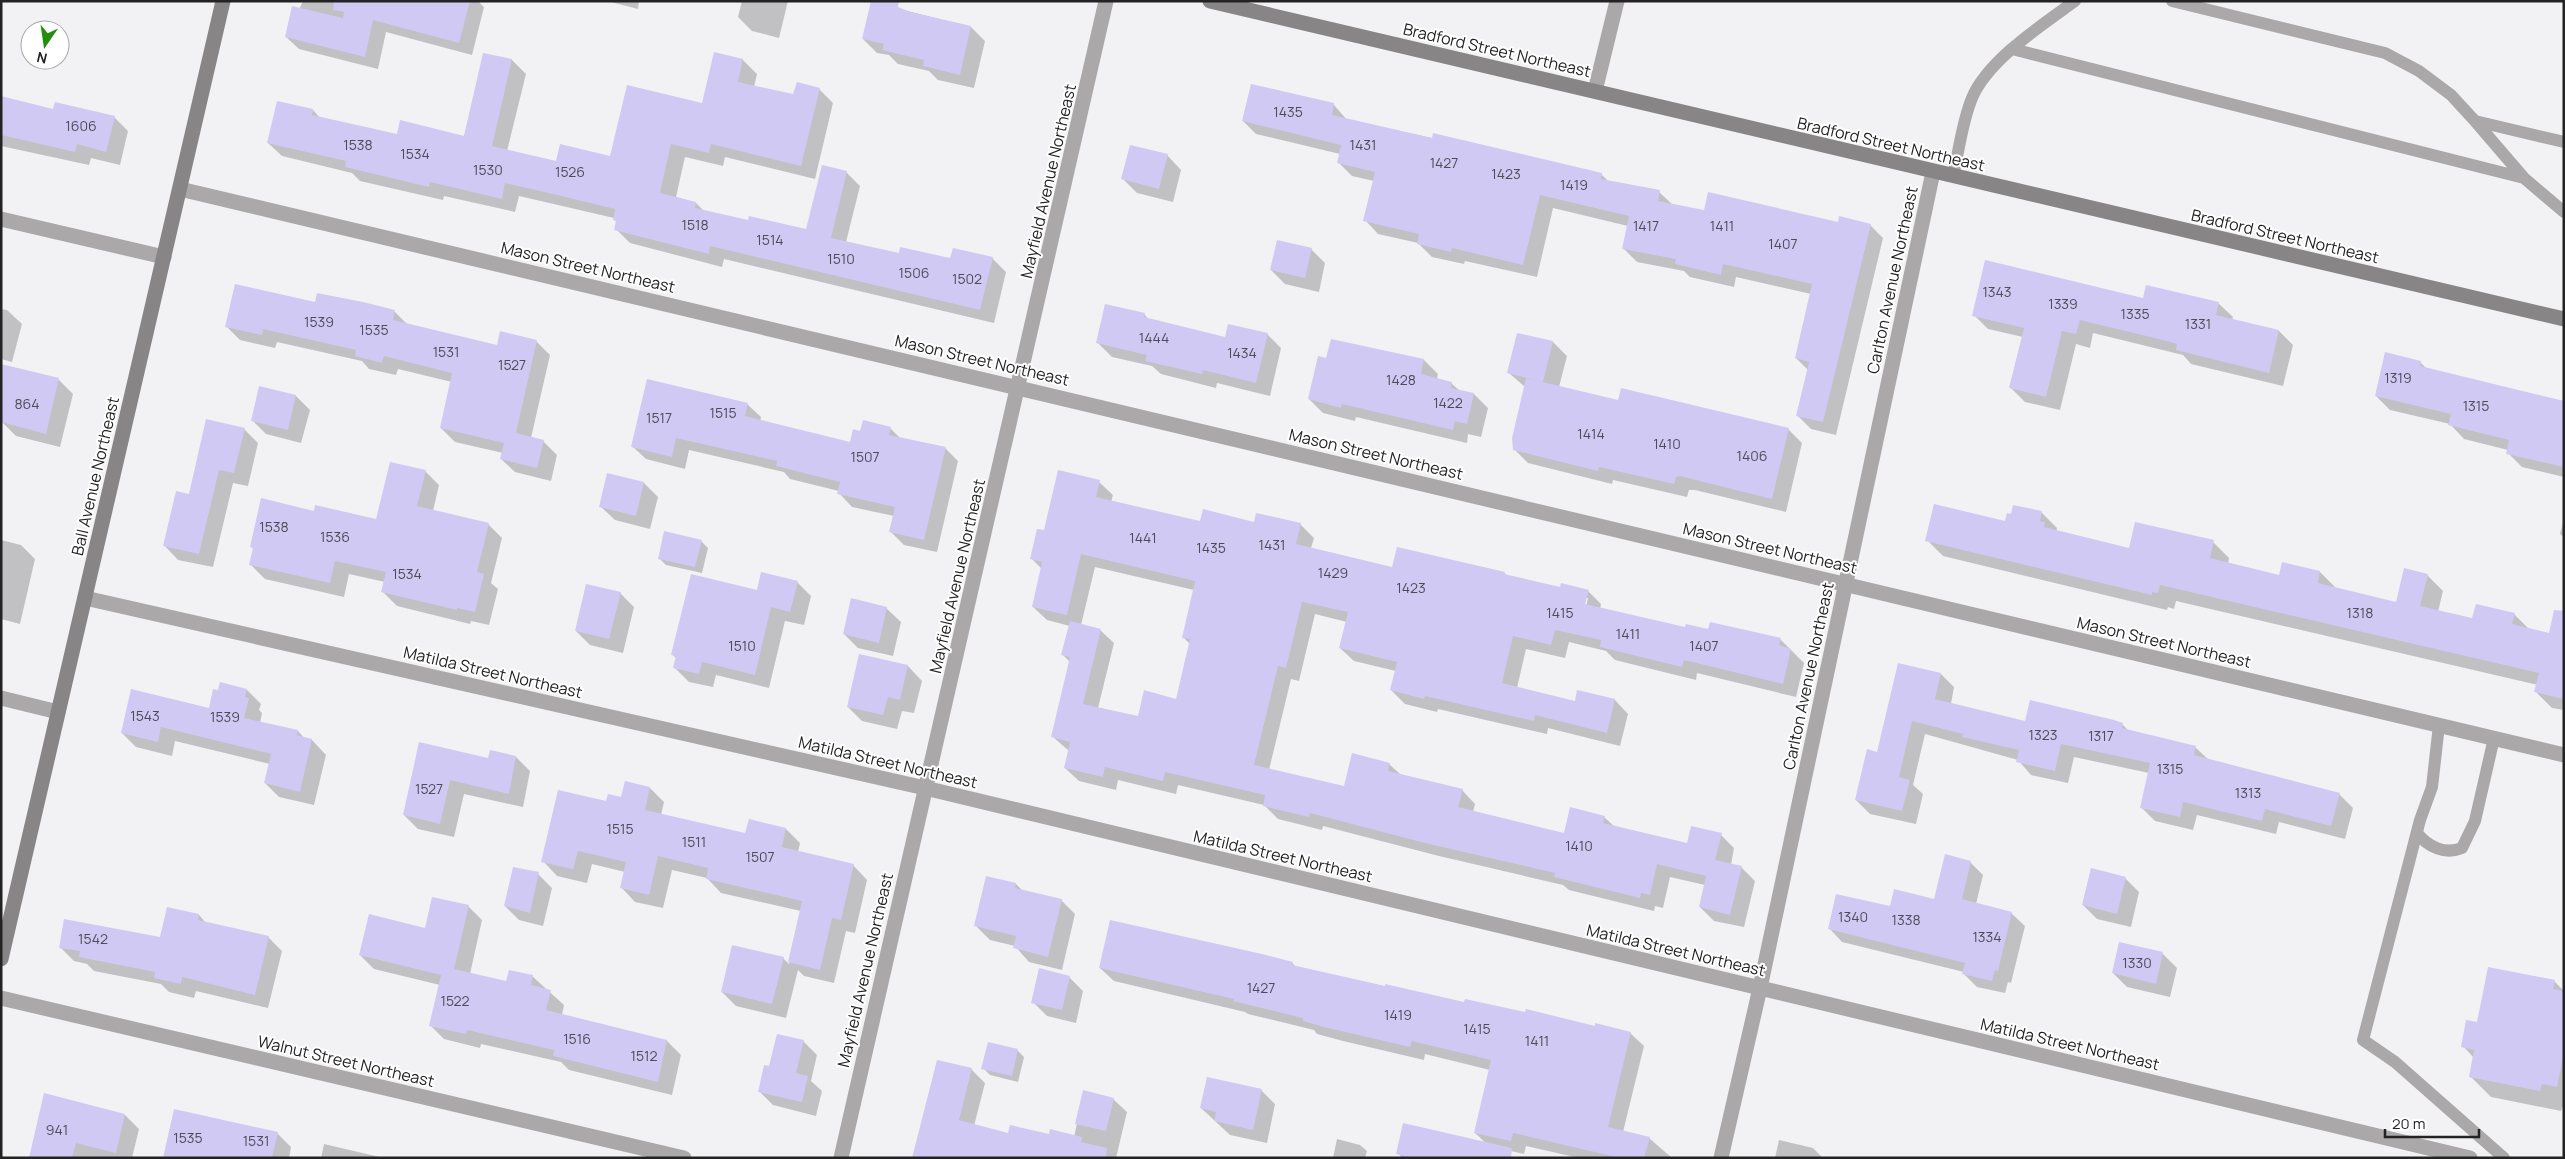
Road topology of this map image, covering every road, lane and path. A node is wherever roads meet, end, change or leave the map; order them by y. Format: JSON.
{"nodes":[{"id":1,"x":223,"y":1,"type":"edge"},
{"id":2,"x":1106,"y":1,"type":"edge"},
{"id":3,"x":1210,"y":1,"type":"edge"},
{"id":4,"x":1617,"y":1,"type":"edge"},
{"id":5,"x":2075,"y":1,"type":"edge"},
{"id":6,"x":2172,"y":1,"type":"edge"},
{"id":7,"x":2012,"y":49,"type":"junction"},
{"id":8,"x":1596,"y":92,"type":"junction"},
{"id":9,"x":2475,"y":121,"type":"junction"},
{"id":10,"x":2564,"y":142,"type":"edge"},
{"id":11,"x":1933,"y":172,"type":"junction"},
{"id":12,"x":1953,"y":176,"type":"junction"},
{"id":13,"x":2524,"y":178,"type":"junction"},
{"id":14,"x":180,"y":189,"type":"junction"},
{"id":15,"x":2564,"y":212,"type":"edge"},
{"id":16,"x":1,"y":219,"type":"edge"},
{"id":17,"x":164,"y":257,"type":"junction"},
{"id":18,"x":2564,"y":319,"type":"edge"},
{"id":19,"x":1020,"y":387,"type":"junction"},
{"id":20,"x":1846,"y":585,"type":"junction"},
{"id":21,"x":85,"y":598,"type":"junction"},
{"id":22,"x":1,"y":698,"type":"edge"},
{"id":23,"x":58,"y":712,"type":"junction"},
{"id":24,"x":2440,"y":725,"type":"junction"},
{"id":25,"x":2494,"y":738,"type":"junction"},
{"id":26,"x":2564,"y":755,"type":"edge"},
{"id":27,"x":925,"y":788,"type":"junction"},
{"id":28,"x":2417,"y":833,"type":"junction"},
{"id":29,"x":1,"y":959,"type":"edge"},
{"id":30,"x":1760,"y":988,"type":"junction"},
{"id":31,"x":1,"y":998,"type":"edge"},
{"id":32,"x":684,"y":1158,"type":"edge"},
{"id":33,"x":841,"y":1158,"type":"edge"},
{"id":34,"x":1721,"y":1158,"type":"edge"},
{"id":35,"x":2470,"y":1158,"type":"edge"},
{"id":36,"x":2504,"y":1158,"type":"edge"}],
"edges":[{"from":1,"to":14,"type":"street","name":"Ball Avenue Northeast"},
{"from":2,"to":19,"type":"street","name":"Mayfield Avenue Northeast"},
{"from":3,"to":8,"type":"street","name":"Bradford Street Northeast"},
{"from":4,"to":8,"type":"street"},
{"from":5,"to":7,"type":"lane"},
{"from":6,"to":9,"type":"lane"},
{"from":7,"to":12,"type":"lane"},
{"from":7,"to":13,"type":"lane"},
{"from":8,"to":11,"type":"street","name":"Bradford Street Northeast"},
{"from":9,"to":10,"type":"lane"},
{"from":9,"to":13,"type":"lane"},
{"from":11,"to":12,"type":"street","name":"Bradford Street Northeast"},
{"from":11,"to":20,"type":"street","name":"Carlton Avenue Northeast"},
{"from":12,"to":18,"type":"street","name":"Bradford Street Northeast"},
{"from":13,"to":15,"type":"lane"},
{"from":14,"to":17,"type":"street","name":"Ball Avenue Northeast"},
{"from":14,"to":19,"type":"street","name":"Mason Street Northeast"},
{"from":16,"to":17,"type":"street"},
{"from":17,"to":21,"type":"street","name":"Ball Avenue Northeast"},
{"from":19,"to":20,"type":"street","name":"Mason Street Northeast"},
{"from":19,"to":27,"type":"street","name":"Mayfield Avenue Northeast"},
{"from":20,"to":24,"type":"street","name":"Mason Street Northeast"},
{"from":20,"to":30,"type":"street","name":"Carlton Avenue Northeast"},
{"from":21,"to":23,"type":"street","name":"Ball Avenue Northeast"},
{"from":21,"to":27,"type":"street","name":"Matilda Street Northeast"},
{"from":22,"to":23,"type":"street"},
{"from":23,"to":29,"type":"street","name":"Ball Avenue Northeast"},
{"from":24,"to":25,"type":"street","name":"Mason Street Northeast"},
{"from":24,"to":28,"type":"lane"},
{"from":25,"to":26,"type":"street","name":"Mason Street Northeast"},
{"from":25,"to":28,"type":"lane"},
{"from":27,"to":30,"type":"street","name":"Matilda Street Northeast"},
{"from":27,"to":33,"type":"street","name":"Mayfield Avenue Northeast"},
{"from":28,"to":36,"type":"lane"},
{"from":30,"to":34,"type":"street","name":"Carlton Avenue Northeast"},
{"from":30,"to":35,"type":"street","name":"Matilda Street Northeast"},
{"from":31,"to":32,"type":"street","name":"Walnut Street Northeast"}]}
